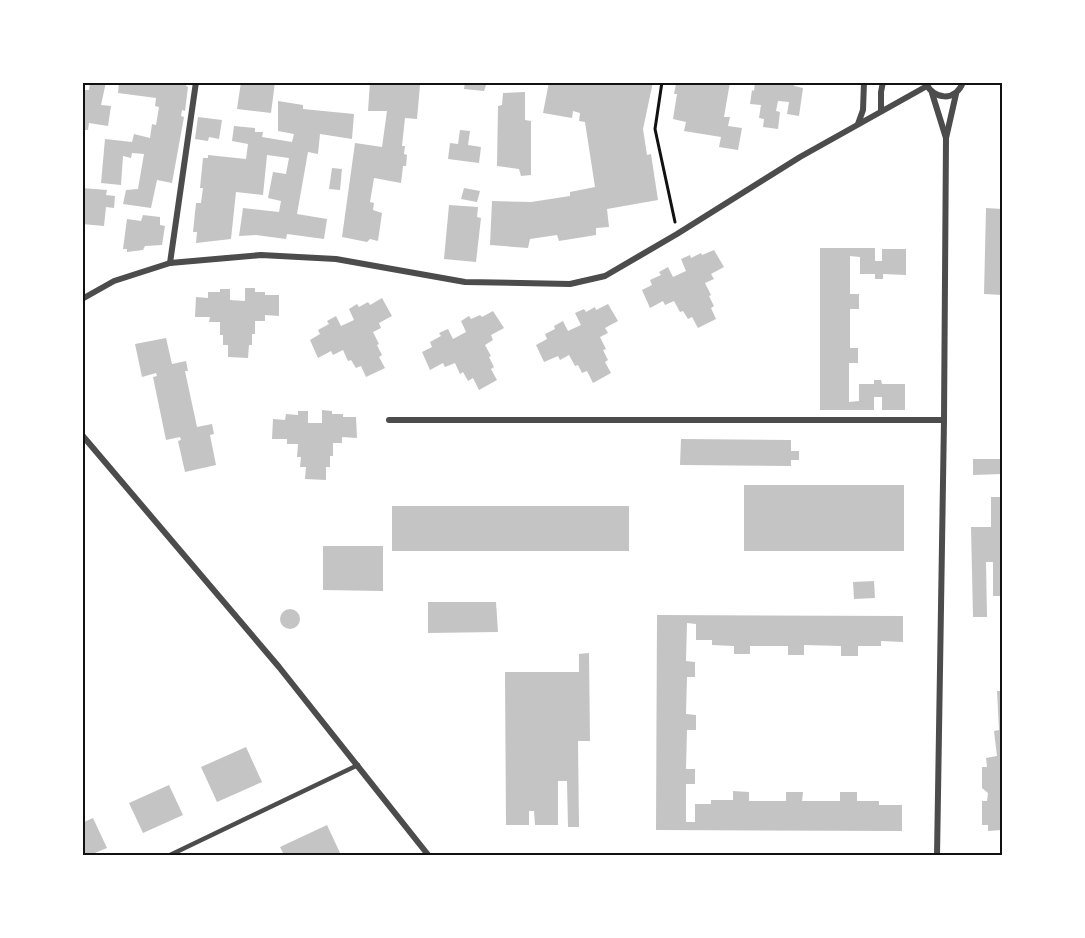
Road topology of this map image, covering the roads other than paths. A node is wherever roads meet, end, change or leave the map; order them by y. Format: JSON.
{"nodes":[{"id":1,"x":196,"y":82,"type":"edge"},
{"id":2,"x":864,"y":82,"type":"edge"},
{"id":3,"x":883,"y":82,"type":"edge"},
{"id":4,"x":963,"y":82,"type":"edge"},
{"id":5,"x":926,"y":84,"type":"edge"},
{"id":6,"x":932,"y":93,"type":"junction"},
{"id":7,"x":956,"y":94,"type":"junction"},
{"id":8,"x":881,"y":111,"type":"junction"},
{"id":9,"x":857,"y":124,"type":"junction"},
{"id":10,"x":946,"y":138,"type":"junction"},
{"id":11,"x":170,"y":263,"type":"junction"},
{"id":12,"x":82,"y":299,"type":"edge"},
{"id":13,"x":389,"y":420,"type":"dead end"},
{"id":14,"x":944,"y":420,"type":"junction"},
{"id":15,"x":82,"y":435,"type":"edge"},
{"id":16,"x":358,"y":765,"type":"junction"},
{"id":17,"x":168,"y":855,"type":"edge"},
{"id":18,"x":429,"y":855,"type":"edge"},
{"id":19,"x":937,"y":855,"type":"edge"}],
"edges":[{"from":1,"to":11,"type":"street"},
{"from":2,"to":9,"type":"street"},
{"from":3,"to":8,"type":"street"},
{"from":4,"to":7,"type":"street"},
{"from":5,"to":6,"type":"street"},
{"from":5,"to":8,"type":"street"},
{"from":6,"to":7,"type":"street"},
{"from":6,"to":10,"type":"street"},
{"from":7,"to":10,"type":"street"},
{"from":8,"to":9,"type":"street"},
{"from":9,"to":11,"type":"street"},
{"from":10,"to":14,"type":"street"},
{"from":11,"to":12,"type":"street"},
{"from":13,"to":14,"type":"street"},
{"from":14,"to":19,"type":"street"},
{"from":15,"to":16,"type":"street"},
{"from":16,"to":17,"type":"lane"},
{"from":16,"to":18,"type":"street"}]}
